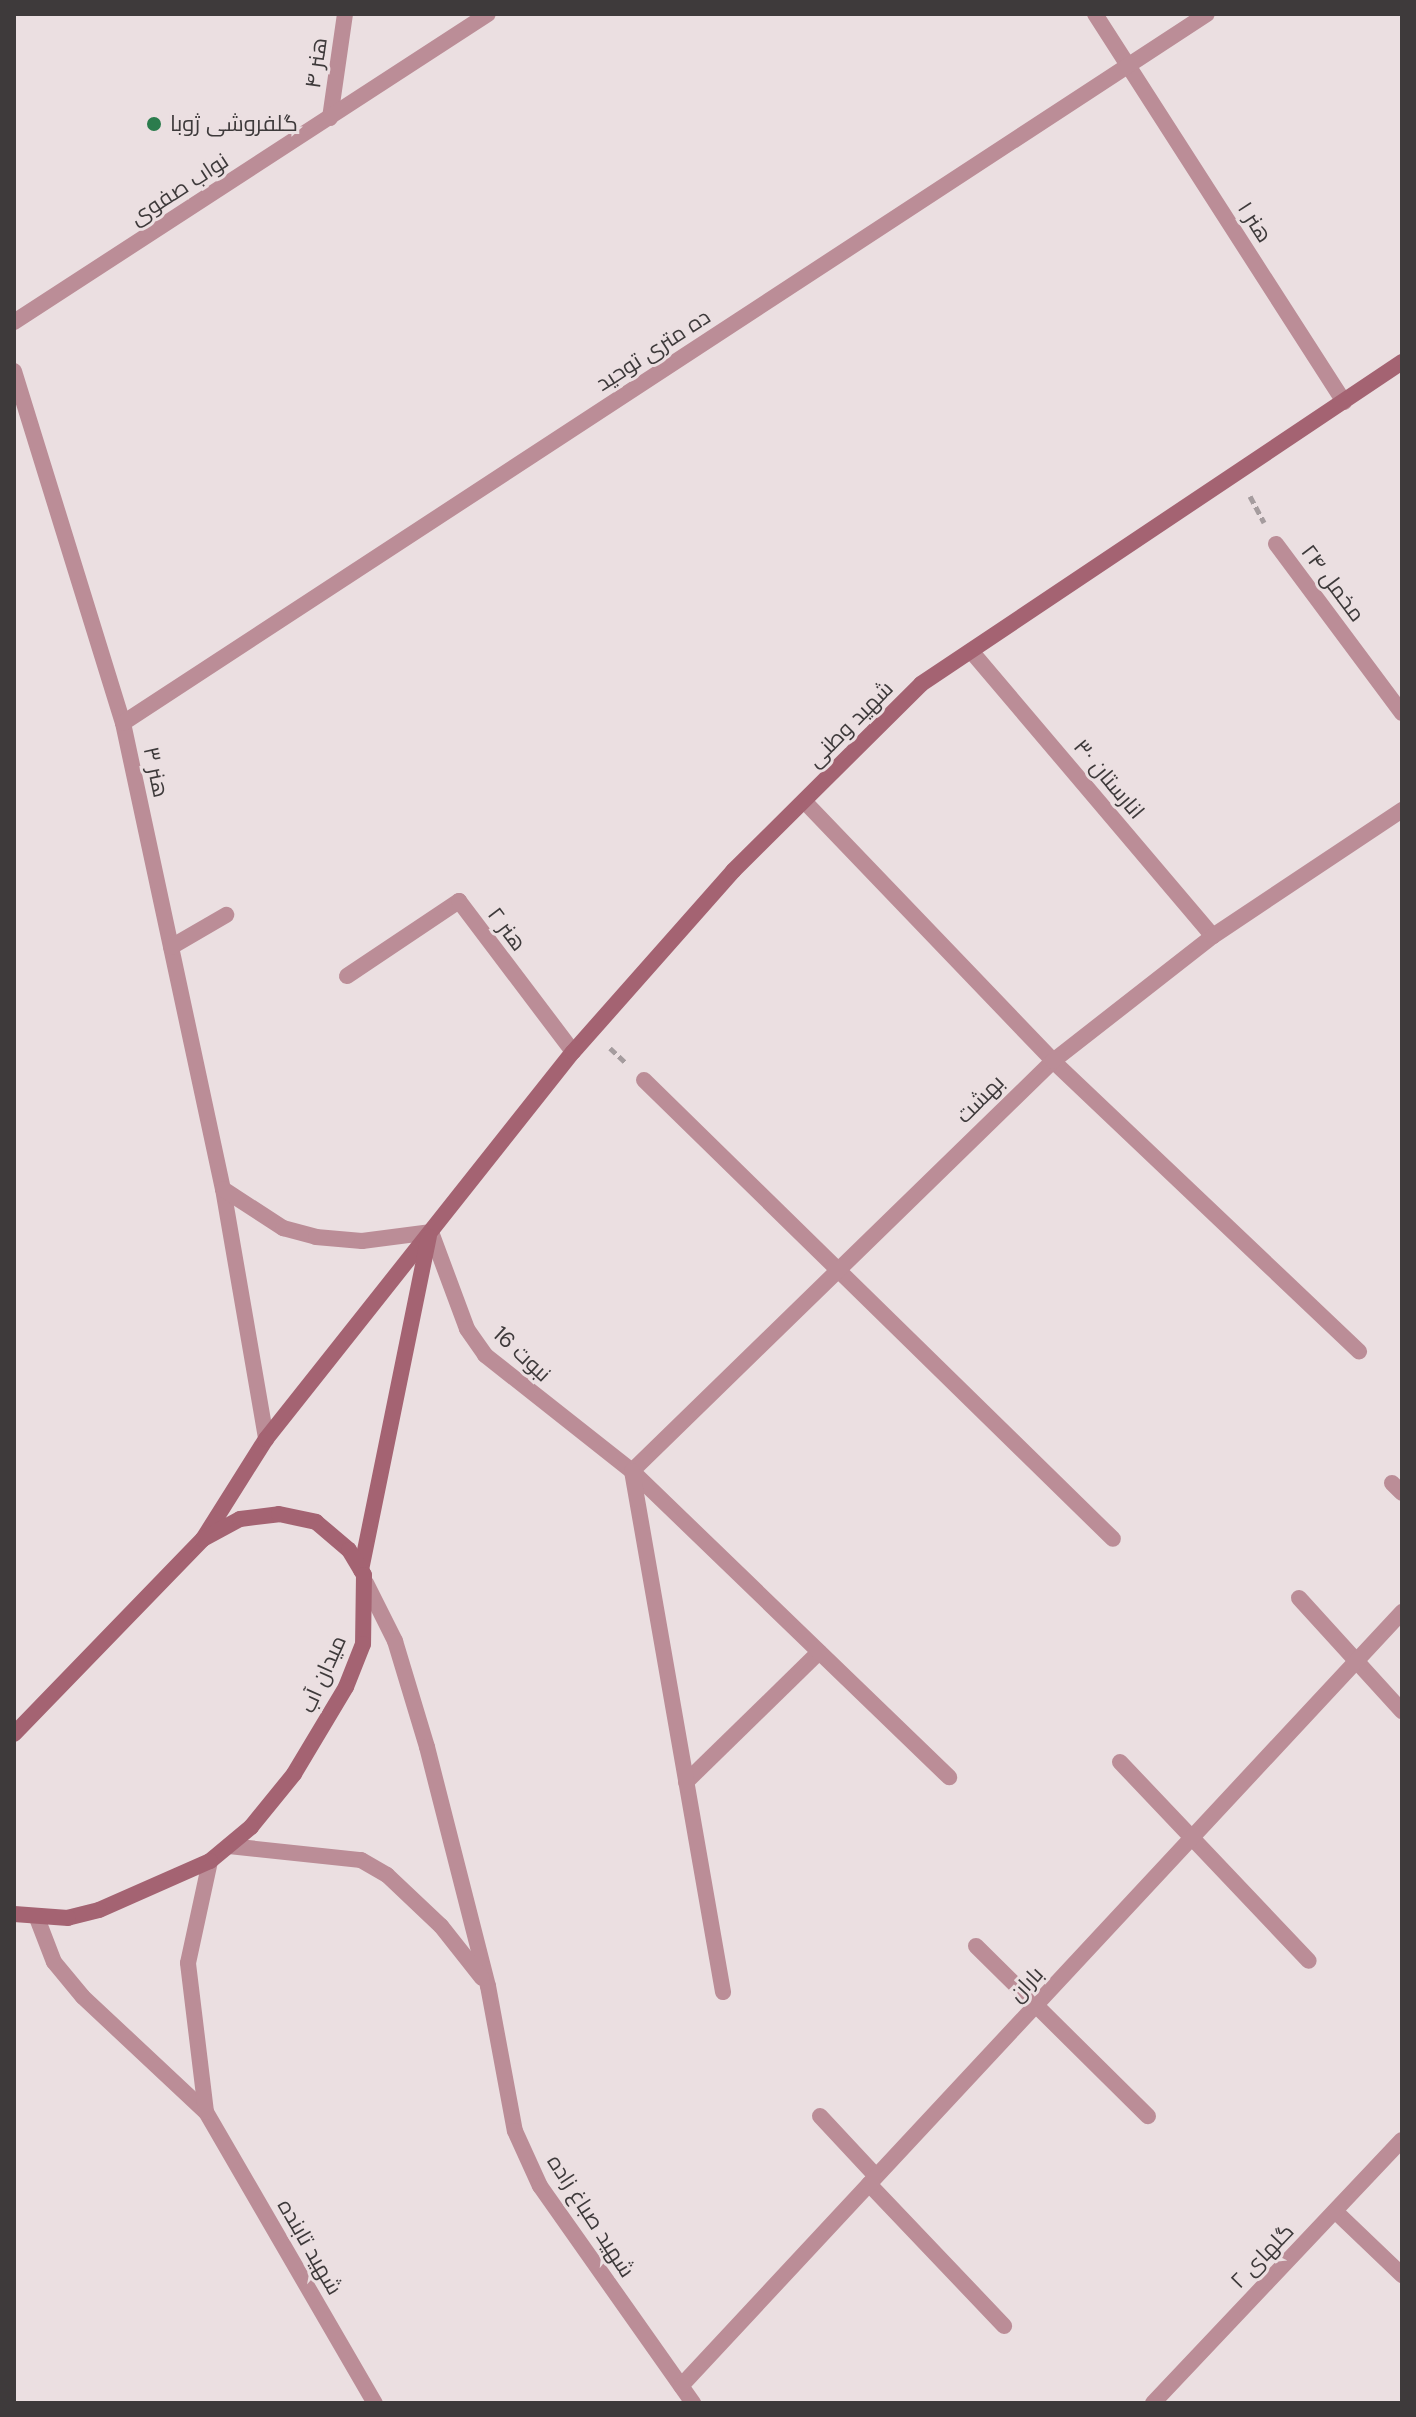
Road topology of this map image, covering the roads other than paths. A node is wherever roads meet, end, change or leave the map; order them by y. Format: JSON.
{"nodes":[{"id":1,"x":345,"y":14,"type":"edge"},
{"id":2,"x":488,"y":14,"type":"edge"},
{"id":3,"x":1095,"y":14,"type":"edge"},
{"id":4,"x":1207,"y":14,"type":"edge"},
{"id":5,"x":1128,"y":66,"type":"junction"},
{"id":6,"x":330,"y":118,"type":"junction"},
{"id":7,"x":14,"y":322,"type":"edge"},
{"id":8,"x":1402,"y":362,"type":"edge"},
{"id":9,"x":14,"y":371,"type":"edge"},
{"id":10,"x":1344,"y":402,"type":"junction"},
{"id":11,"x":1276,"y":544,"type":"road end"},
{"id":12,"x":971,"y":651,"type":"junction"},
{"id":13,"x":1402,"y":713,"type":"edge"},
{"id":14,"x":123,"y":723,"type":"junction"},
{"id":15,"x":804,"y":801,"type":"junction"},
{"id":16,"x":1402,"y":810,"type":"edge"},
{"id":17,"x":226,"y":915,"type":"dead end"},
{"id":18,"x":1213,"y":936,"type":"junction"},
{"id":19,"x":171,"y":947,"type":"junction"},
{"id":20,"x":347,"y":976,"type":"dead end"},
{"id":21,"x":573,"y":1052,"type":"junction"},
{"id":22,"x":1053,"y":1061,"type":"junction"},
{"id":23,"x":644,"y":1080,"type":"road end"},
{"id":24,"x":223,"y":1189,"type":"junction"},
{"id":25,"x":431,"y":1232,"type":"junction"},
{"id":26,"x":839,"y":1270,"type":"junction"},
{"id":27,"x":1359,"y":1351,"type":"dead end"},
{"id":28,"x":266,"y":1439,"type":"junction"},
{"id":29,"x":632,"y":1471,"type":"junction"},
{"id":30,"x":203,"y":1539,"type":"junction"},
{"id":31,"x":1113,"y":1539,"type":"dead end"},
{"id":32,"x":364,"y":1576,"type":"junction"},
{"id":33,"x":1299,"y":1598,"type":"dead end"},
{"id":34,"x":1402,"y":1612,"type":"edge"},
{"id":35,"x":819,"y":1652,"type":"junction"},
{"id":36,"x":1356,"y":1661,"type":"junction"},
{"id":37,"x":1402,"y":1711,"type":"edge"},
{"id":38,"x":14,"y":1734,"type":"edge"},
{"id":39,"x":1120,"y":1762,"type":"dead end"},
{"id":40,"x":949,"y":1777,"type":"dead end"},
{"id":41,"x":686,"y":1782,"type":"junction"},
{"id":42,"x":1191,"y":1839,"type":"junction"},
{"id":43,"x":229,"y":1846,"type":"junction"},
{"id":44,"x":210,"y":1861,"type":"junction"},
{"id":45,"x":23,"y":1918,"type":"edge"},
{"id":46,"x":976,"y":1946,"type":"dead end"},
{"id":47,"x":1309,"y":1961,"type":"dead end"},
{"id":48,"x":488,"y":1986,"type":"junction"},
{"id":49,"x":723,"y":1992,"type":"dead end"},
{"id":50,"x":1033,"y":2008,"type":"junction"},
{"id":51,"x":206,"y":2112,"type":"junction"},
{"id":52,"x":820,"y":2116,"type":"dead end"},
{"id":53,"x":1148,"y":2116,"type":"dead end"},
{"id":54,"x":1402,"y":2140,"type":"edge"},
{"id":55,"x":873,"y":2180,"type":"junction"},
{"id":56,"x":1335,"y":2211,"type":"junction"},
{"id":57,"x":1402,"y":2275,"type":"edge"},
{"id":58,"x":1004,"y":2326,"type":"dead end"},
{"id":59,"x":681,"y":2386,"type":"junction"},
{"id":60,"x":375,"y":2403,"type":"edge"},
{"id":61,"x":693,"y":2403,"type":"edge"},
{"id":62,"x":1153,"y":2403,"type":"edge"}],
"edges":[{"from":1,"to":6,"type":"street","name":"هنر ۴"},
{"from":2,"to":6,"type":"street","name":"نواب صفوی"},
{"from":3,"to":5,"type":"street","name":"هنر ۱"},
{"from":4,"to":5,"type":"street","name":"ده متری توحید"},
{"from":5,"to":10,"type":"street","name":"هنر ۱"},
{"from":5,"to":14,"type":"street","name":"ده متری توحید"},
{"from":6,"to":7,"type":"street","name":"نواب صفوی"},
{"from":8,"to":10,"type":"main road","name":"شهید وطنی"},
{"from":9,"to":14,"type":"street","name":"هنر ۳"},
{"from":10,"to":12,"type":"main road","name":"شهید وطنی"},
{"from":11,"to":13,"type":"street","name":"مخمل ۲۴"},
{"from":12,"to":15,"type":"main road","name":"شهید وطنی"},
{"from":12,"to":18,"type":"street","name":"انارستان ۳۰"},
{"from":14,"to":19,"type":"street","name":"هنر ۳"},
{"from":15,"to":21,"type":"main road","name":"شهید وطنی"},
{"from":15,"to":22,"type":"street"},
{"from":16,"to":18,"type":"street","name":"بهشت"},
{"from":17,"to":19,"type":"street"},
{"from":18,"to":22,"type":"street","name":"بهشت"},
{"from":19,"to":24,"type":"street","name":"هنر ۳"},
{"from":20,"to":21,"type":"street","name":"هنر ۲"},
{"from":21,"to":25,"type":"main road","name":"شهید وطنی"},
{"from":22,"to":26,"type":"street","name":"بهشت"},
{"from":22,"to":27,"type":"street"},
{"from":23,"to":26,"type":"street"},
{"from":24,"to":25,"type":"street"},
{"from":24,"to":28,"type":"street","name":"هنر ۳"},
{"from":25,"to":28,"type":"main road","name":"شهید وطنی"},
{"from":25,"to":29,"type":"street","name":"نبوت 16"},
{"from":25,"to":32,"type":"main road","name":"میدان آب"},
{"from":26,"to":29,"type":"street","name":"بهشت"},
{"from":26,"to":31,"type":"street"},
{"from":28,"to":30,"type":"main road","name":"شهید وطنی"},
{"from":29,"to":35,"type":"street","name":"نبوت 16"},
{"from":29,"to":41,"type":"street"},
{"from":30,"to":32,"type":"main road"},
{"from":30,"to":38,"type":"main road"},
{"from":32,"to":43,"type":"main road","name":"میدان آب"},
{"from":32,"to":48,"type":"street","name":"شهید صباغ زاده"},
{"from":33,"to":36,"type":"street"},
{"from":34,"to":36,"type":"street","name":"باران"},
{"from":35,"to":40,"type":"street","name":"نبوت 16"},
{"from":35,"to":41,"type":"street"},
{"from":36,"to":37,"type":"street"},
{"from":36,"to":42,"type":"street","name":"باران"},
{"from":39,"to":42,"type":"street"},
{"from":41,"to":49,"type":"street"},
{"from":42,"to":47,"type":"street"},
{"from":42,"to":50,"type":"street","name":"باران"},
{"from":43,"to":44,"type":"main road","name":"میدان آب"},
{"from":43,"to":48,"type":"street"},
{"from":44,"to":45,"type":"main road","name":"میدان آب"},
{"from":44,"to":51,"type":"street"},
{"from":45,"to":51,"type":"street"},
{"from":46,"to":50,"type":"street"},
{"from":48,"to":59,"type":"street","name":"شهید صباغ زاده"},
{"from":50,"to":53,"type":"street"},
{"from":50,"to":55,"type":"street","name":"باران"},
{"from":51,"to":60,"type":"street","name":"شهید تابنده"},
{"from":52,"to":55,"type":"street"},
{"from":54,"to":56,"type":"street","name":"گلهای ۲"},
{"from":55,"to":58,"type":"street"},
{"from":55,"to":59,"type":"street","name":"باران"},
{"from":56,"to":57,"type":"street"},
{"from":56,"to":62,"type":"street","name":"گلهای ۲"},
{"from":59,"to":61,"type":"street","name":"شهید صباغ زاده"}]}
